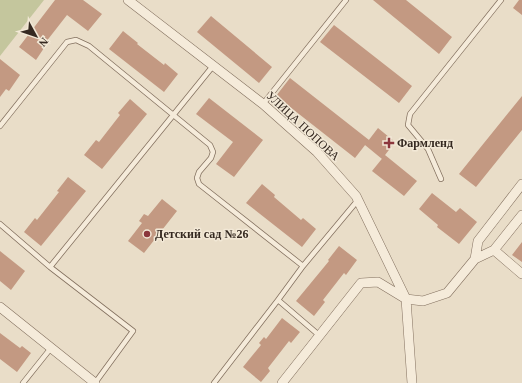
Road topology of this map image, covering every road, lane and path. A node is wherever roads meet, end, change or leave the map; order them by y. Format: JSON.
{"nodes":[{"id":1,"x":346,"y":0,"type":"edge"},
{"id":2,"x":501,"y":0,"type":"edge"},
{"id":3,"x":132,"y":1,"type":"edge"},
{"id":4,"x":213,"y":66,"type":"junction"},
{"id":5,"x":263,"y":104,"type":"junction"},
{"id":6,"x":174,"y":115,"type":"junction"},
{"id":7,"x":0,"y":126,"type":"edge"},
{"id":8,"x":441,"y":179,"type":"dead end"},
{"id":9,"x":522,"y":184,"type":"edge"},
{"id":10,"x":358,"y":200,"type":"junction"},
{"id":11,"x":522,"y":214,"type":"edge"},
{"id":12,"x":0,"y":224,"type":"edge"},
{"id":13,"x":494,"y":250,"type":"junction"},
{"id":14,"x":475,"y":259,"type":"junction"},
{"id":15,"x":304,"y":266,"type":"junction"},
{"id":16,"x":50,"y":267,"type":"junction"},
{"id":17,"x":522,"y":274,"type":"edge"},
{"id":18,"x":406,"y":299,"type":"junction"},
{"id":19,"x":278,"y":300,"type":"junction"},
{"id":20,"x":0,"y":307,"type":"edge"},
{"id":21,"x":320,"y":336,"type":"junction"},
{"id":22,"x":51,"y":348,"type":"junction"},
{"id":23,"x":23,"y":383,"type":"edge"},
{"id":24,"x":95,"y":383,"type":"edge"},
{"id":25,"x":214,"y":383,"type":"edge"},
{"id":26,"x":282,"y":383,"type":"edge"},
{"id":27,"x":412,"y":383,"type":"edge"}],
"edges":[{"from":1,"to":5,"type":"lane"},
{"from":2,"to":8,"type":"lane"},
{"from":3,"to":4,"type":"street","name":"УЛИЦА ПОПОВА"},
{"from":4,"to":5,"type":"street","name":"УЛИЦА ПОПОВА"},
{"from":4,"to":6,"type":"lane"},
{"from":5,"to":10,"type":"street","name":"УЛИЦА ПОПОВА"},
{"from":6,"to":7,"type":"lane"},
{"from":6,"to":15,"type":"lane"},
{"from":6,"to":16,"type":"lane"},
{"from":9,"to":14,"type":"street"},
{"from":10,"to":15,"type":"lane"},
{"from":10,"to":18,"type":"street","name":"УЛИЦА ПОПОВА"},
{"from":11,"to":13,"type":"street"},
{"from":12,"to":16,"type":"lane"},
{"from":13,"to":14,"type":"street"},
{"from":13,"to":17,"type":"street"},
{"from":14,"to":18,"type":"street"},
{"from":15,"to":19,"type":"lane"},
{"from":16,"to":24,"type":"lane"},
{"from":18,"to":21,"type":"street"},
{"from":18,"to":27,"type":"street","name":"УЛИЦА ПОПОВА"},
{"from":19,"to":21,"type":"lane"},
{"from":19,"to":25,"type":"lane"},
{"from":20,"to":22,"type":"street"},
{"from":21,"to":26,"type":"street"},
{"from":22,"to":23,"type":"lane"},
{"from":22,"to":24,"type":"street"}]}
